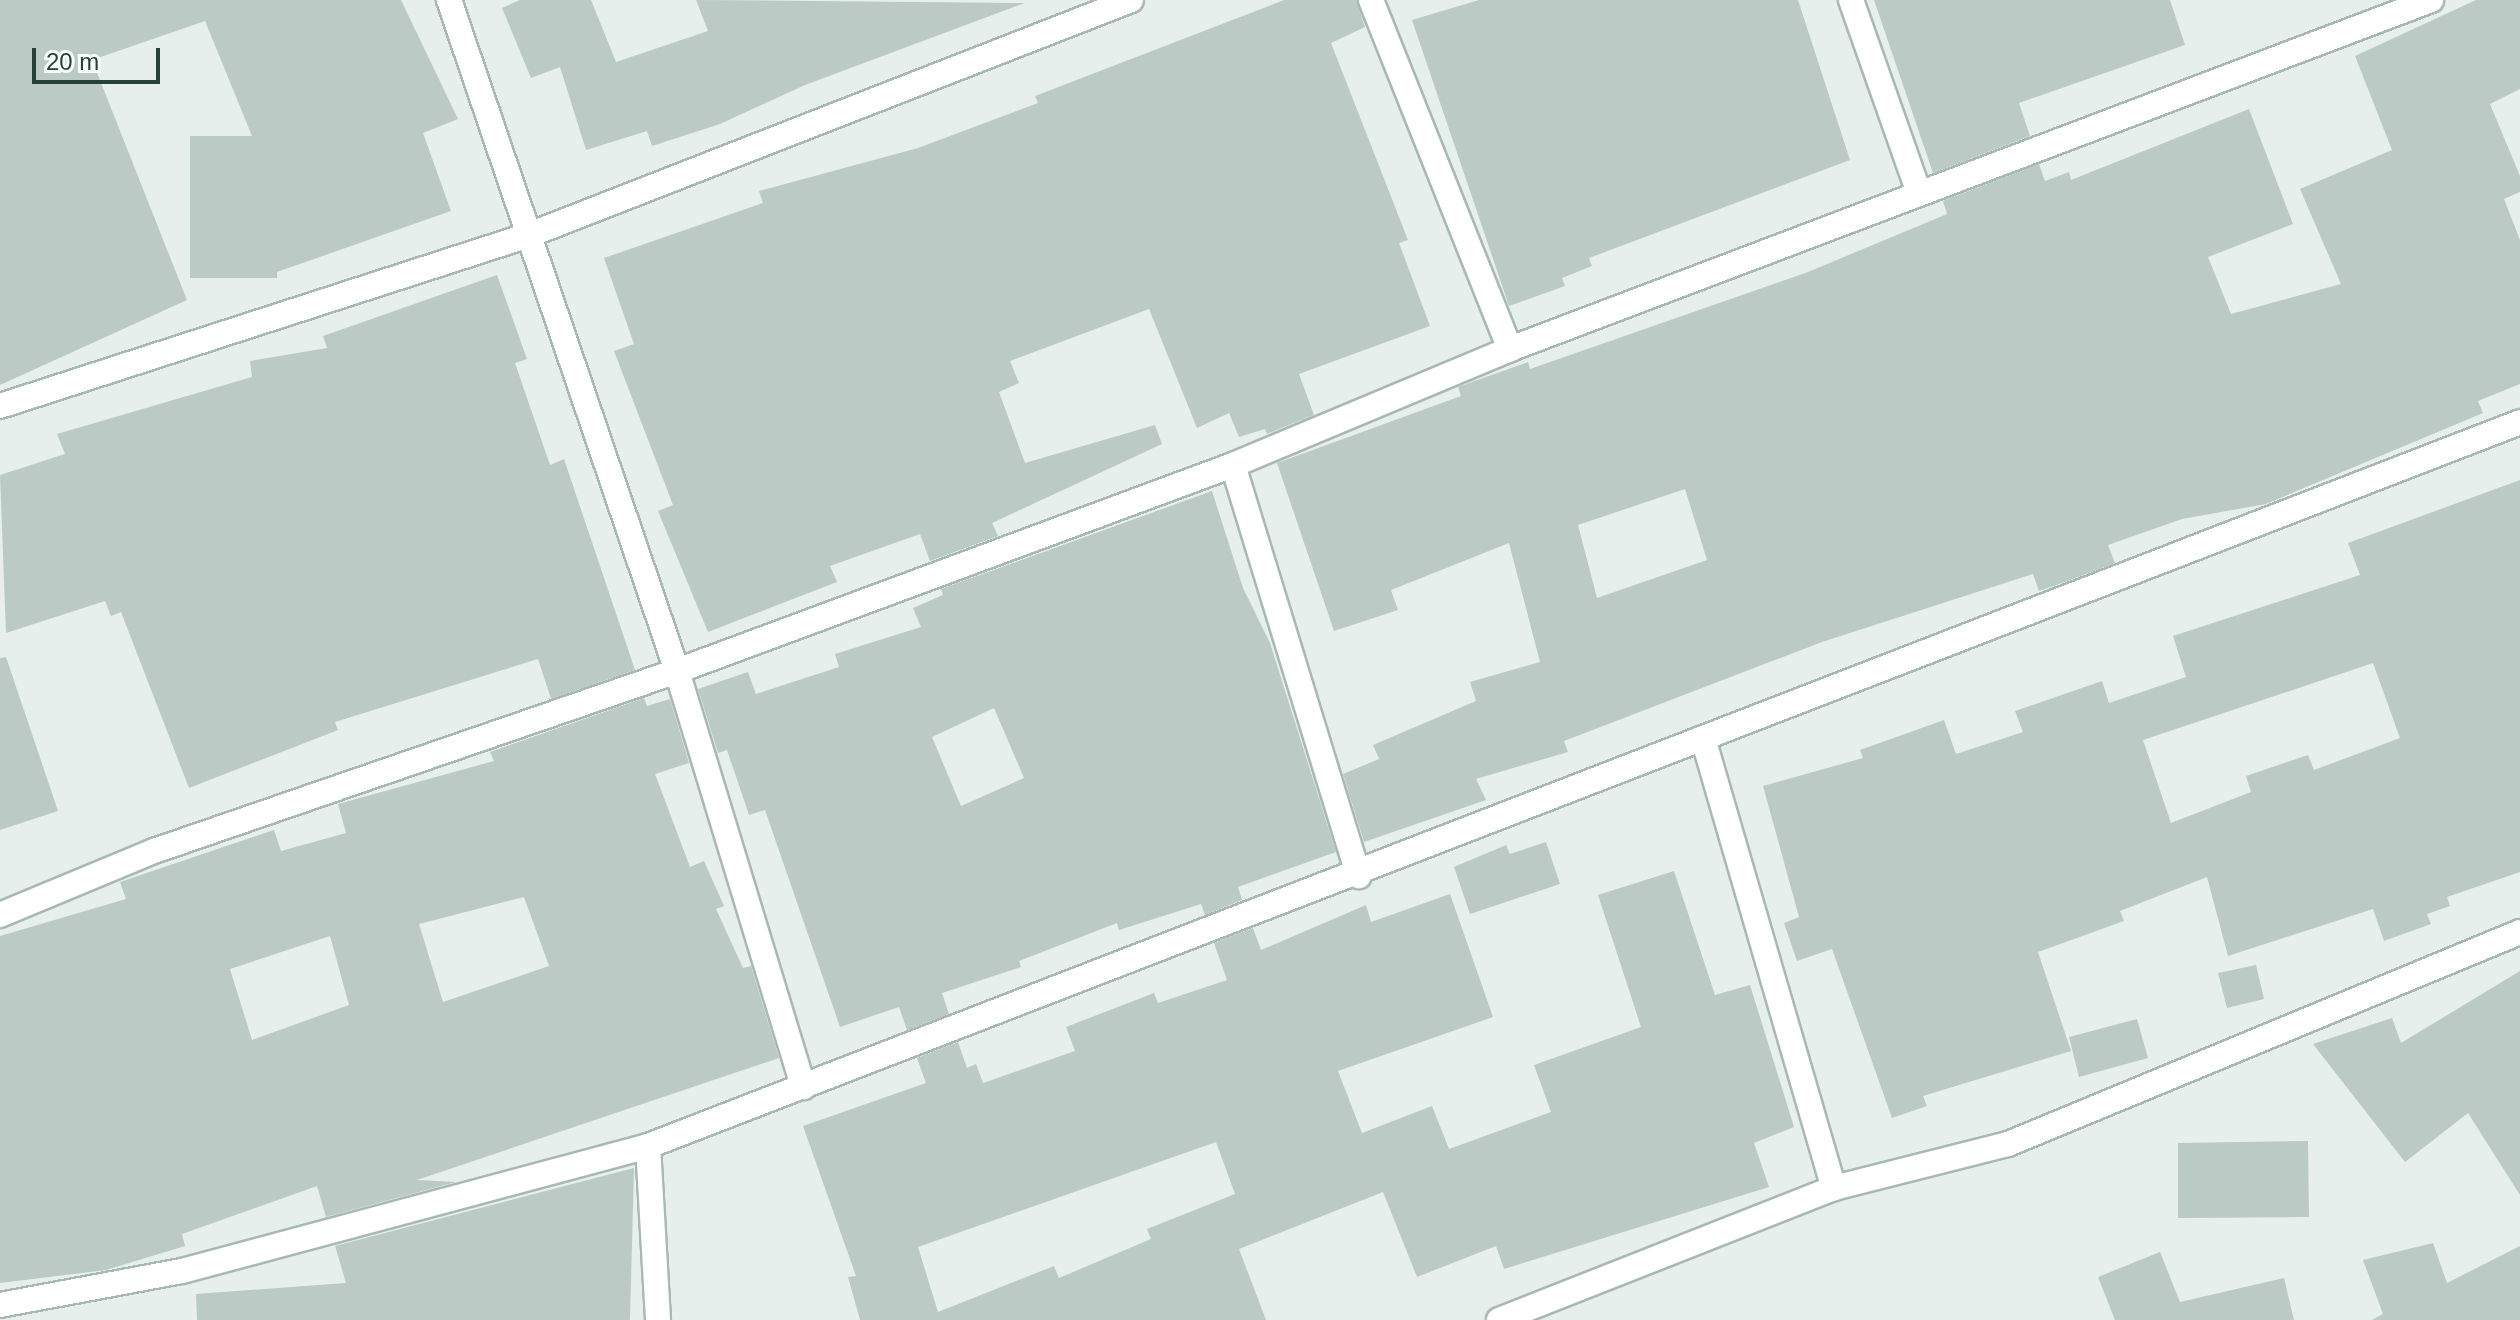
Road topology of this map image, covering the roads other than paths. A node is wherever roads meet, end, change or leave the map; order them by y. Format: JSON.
{"nodes":[{"id":1,"x":449,"y":0,"type":"edge"},
{"id":2,"x":1131,"y":0,"type":"edge"},
{"id":3,"x":1371,"y":0,"type":"edge"},
{"id":4,"x":1851,"y":0,"type":"edge"},
{"id":5,"x":2431,"y":0,"type":"edge"},
{"id":6,"x":1919,"y":193,"type":"junction"},
{"id":7,"x":529,"y":235,"type":"junction"},
{"id":8,"x":1510,"y":349,"type":"junction"},
{"id":9,"x":0,"y":406,"type":"edge"},
{"id":10,"x":2520,"y":422,"type":"edge"},
{"id":11,"x":1233,"y":465,"type":"junction"},
{"id":12,"x":677,"y":671,"type":"junction"},
{"id":13,"x":1703,"y":738,"type":"junction"},
{"id":14,"x":1359,"y":876,"type":"junction"},
{"id":15,"x":0,"y":915,"type":"edge"},
{"id":16,"x":2520,"y":932,"type":"edge"},
{"id":17,"x":803,"y":1087,"type":"junction"},
{"id":18,"x":648,"y":1146,"type":"junction"},
{"id":19,"x":1834,"y":1188,"type":"junction"},
{"id":20,"x":0,"y":1305,"type":"edge"},
{"id":21,"x":658,"y":1320,"type":"edge"},
{"id":22,"x":1499,"y":1320,"type":"edge"}],
"edges":[{"from":1,"to":7,"type":"street"},
{"from":2,"to":7,"type":"street"},
{"from":3,"to":8,"type":"street"},
{"from":4,"to":6,"type":"street"},
{"from":5,"to":6,"type":"street"},
{"from":6,"to":8,"type":"street"},
{"from":7,"to":9,"type":"street"},
{"from":7,"to":12,"type":"street"},
{"from":8,"to":11,"type":"street"},
{"from":10,"to":13,"type":"street"},
{"from":11,"to":12,"type":"street"},
{"from":11,"to":14,"type":"street"},
{"from":12,"to":15,"type":"street"},
{"from":12,"to":17,"type":"street"},
{"from":13,"to":14,"type":"street"},
{"from":13,"to":19,"type":"street"},
{"from":14,"to":17,"type":"street"},
{"from":16,"to":19,"type":"street"},
{"from":17,"to":18,"type":"street"},
{"from":18,"to":20,"type":"street"},
{"from":18,"to":21,"type":"street"},
{"from":19,"to":22,"type":"street"}]}
